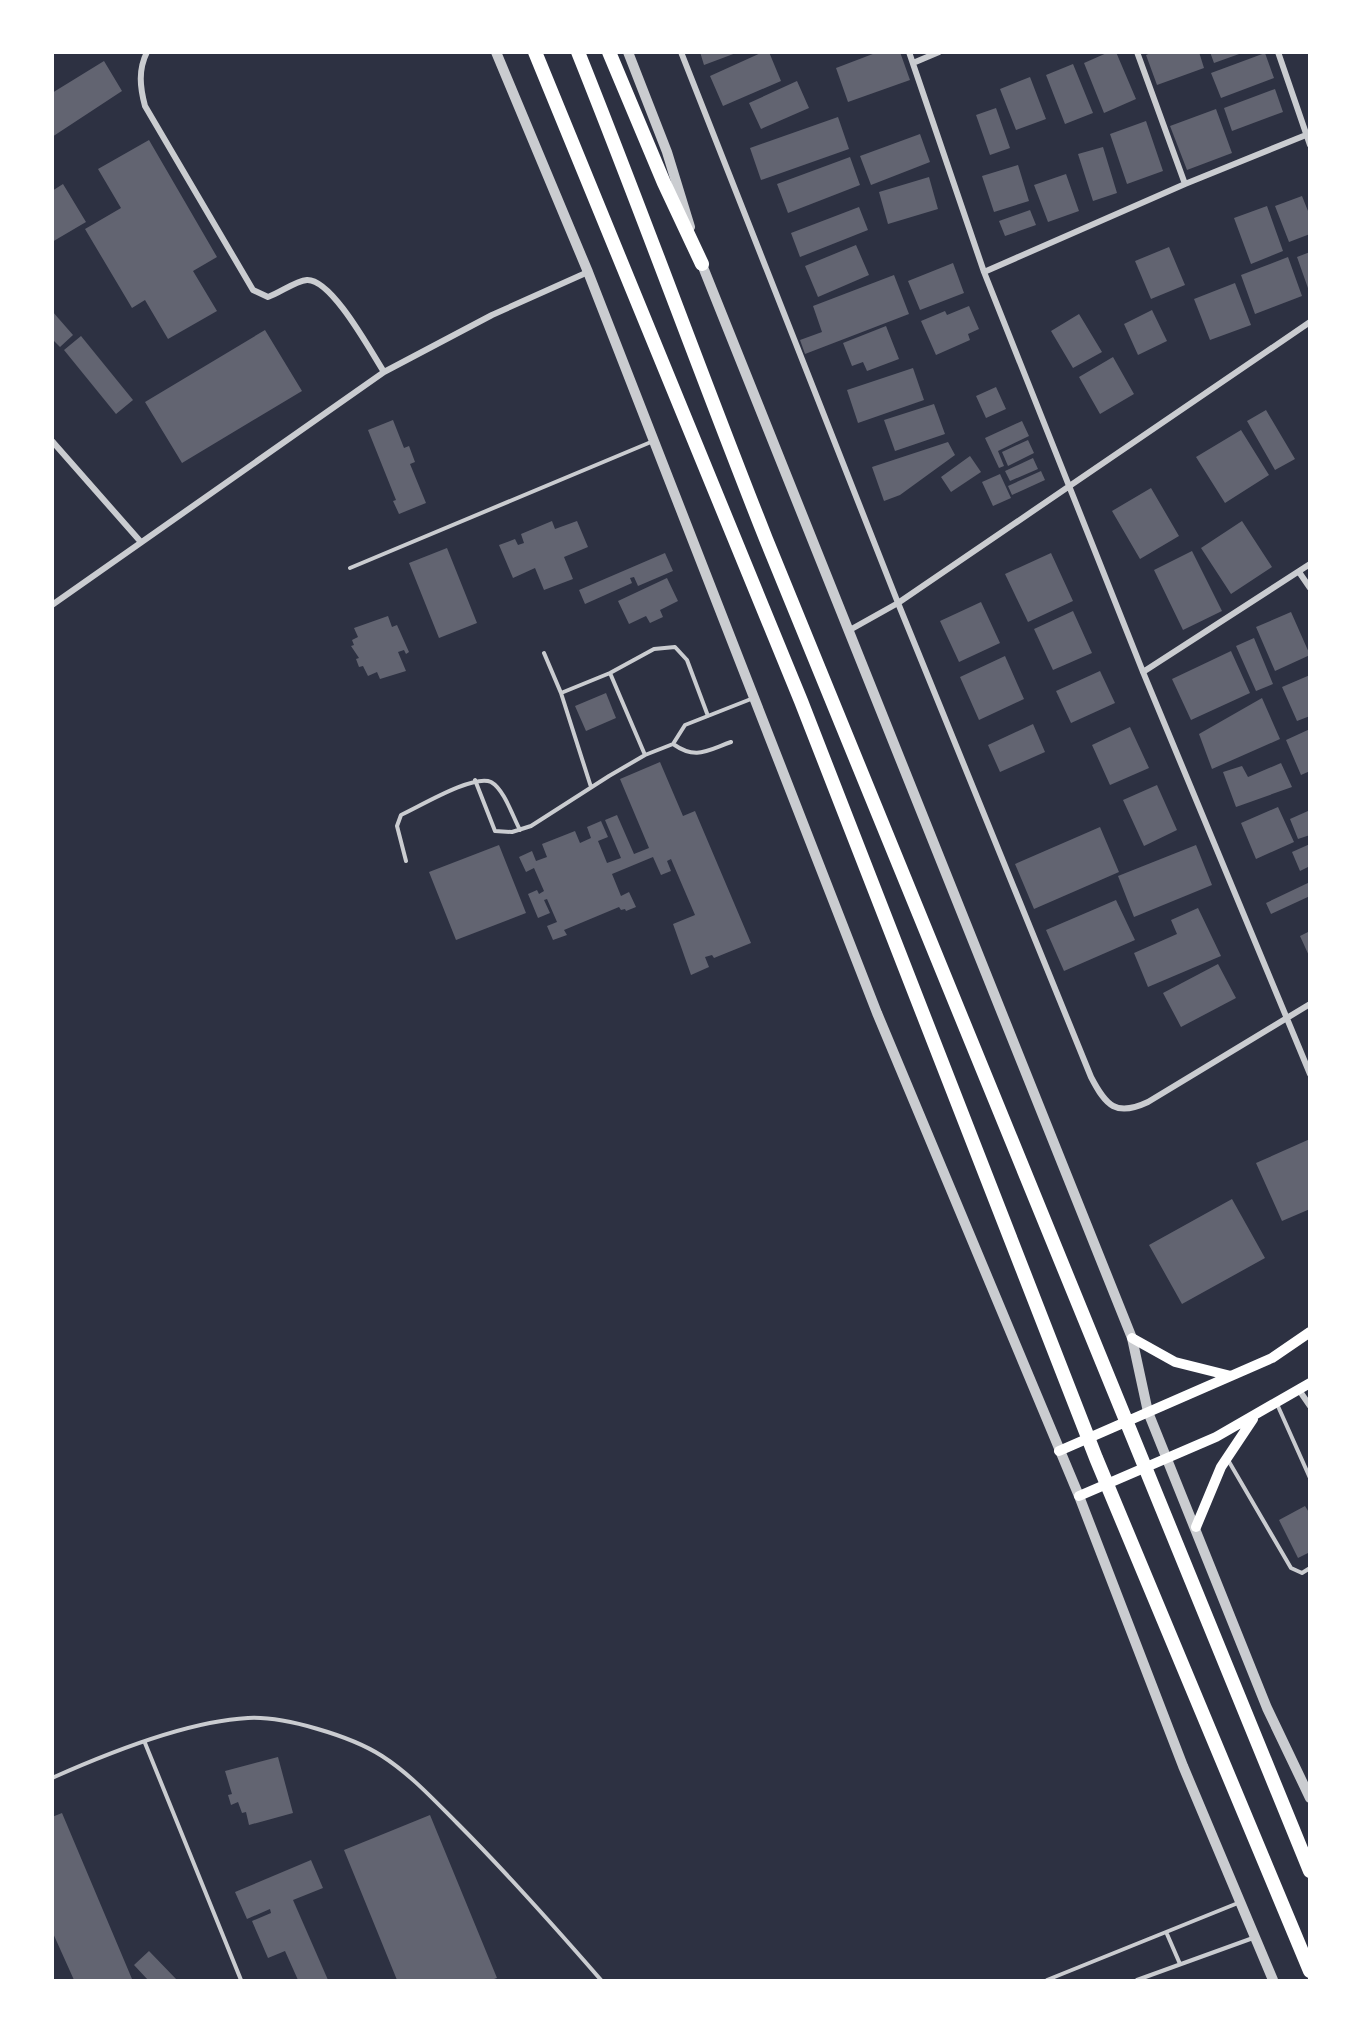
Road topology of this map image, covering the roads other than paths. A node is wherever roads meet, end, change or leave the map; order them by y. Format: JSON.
{"nodes":[{"id":1,"x":147,"y":52,"type":"edge"},
{"id":2,"x":496,"y":52,"type":"edge"},
{"id":3,"x":535,"y":52,"type":"edge"},
{"id":4,"x":578,"y":52,"type":"edge"},
{"id":5,"x":609,"y":52,"type":"edge"},
{"id":6,"x":628,"y":52,"type":"edge"},
{"id":7,"x":681,"y":52,"type":"edge"},
{"id":8,"x":909,"y":52,"type":"edge"},
{"id":9,"x":939,"y":52,"type":"edge"},
{"id":10,"x":1137,"y":52,"type":"edge"},
{"id":11,"x":1278,"y":52,"type":"edge"},
{"id":12,"x":913,"y":63,"type":"junction"},
{"id":13,"x":1306,"y":135,"type":"junction"},
{"id":14,"x":1310,"y":145,"type":"edge"},
{"id":15,"x":1185,"y":184,"type":"junction"},
{"id":16,"x":702,"y":264,"type":"junction"},
{"id":17,"x":588,"y":272,"type":"junction"},
{"id":18,"x":984,"y":272,"type":"junction"},
{"id":19,"x":1310,"y":322,"type":"edge"},
{"id":20,"x":384,"y":372,"type":"junction"},
{"id":21,"x":52,"y":441,"type":"edge"},
{"id":22,"x":654,"y":441,"type":"junction"},
{"id":23,"x":1069,"y":488,"type":"junction"},
{"id":24,"x":140,"y":541,"type":"junction"},
{"id":25,"x":1310,"y":564,"type":"edge"},
{"id":26,"x":351,"y":568,"type":"dead end"},
{"id":27,"x":1299,"y":572,"type":"junction"},
{"id":28,"x":1310,"y":588,"type":"edge"},
{"id":29,"x":898,"y":603,"type":"junction"},
{"id":30,"x":52,"y":605,"type":"edge"},
{"id":31,"x":847,"y":631,"type":"junction"},
{"id":32,"x":544,"y":653,"type":"dead end"},
{"id":33,"x":1143,"y":672,"type":"junction"},
{"id":34,"x":610,"y":673,"type":"junction"},
{"id":35,"x":561,"y":693,"type":"junction"},
{"id":36,"x":755,"y":697,"type":"junction"},
{"id":37,"x":708,"y":716,"type":"junction"},
{"id":38,"x":731,"y":742,"type":"dead end"},
{"id":39,"x":672,"y":744,"type":"junction"},
{"id":40,"x":645,"y":755,"type":"junction"},
{"id":41,"x":475,"y":780,"type":"junction"},
{"id":42,"x":591,"y":787,"type":"junction"},
{"id":43,"x":520,"y":830,"type":"junction"},
{"id":44,"x":406,"y":861,"type":"dead end"},
{"id":45,"x":1310,"y":1004,"type":"edge"},
{"id":46,"x":1287,"y":1018,"type":"junction"},
{"id":47,"x":1310,"y":1074,"type":"edge"},
{"id":48,"x":1310,"y":1332,"type":"edge"},
{"id":49,"x":1132,"y":1338,"type":"junction"},
{"id":50,"x":1231,"y":1376,"type":"junction"},
{"id":51,"x":1310,"y":1383,"type":"edge"},
{"id":52,"x":1299,"y":1390,"type":"junction"},
{"id":53,"x":1276,"y":1403,"type":"junction"},
{"id":54,"x":1310,"y":1406,"type":"edge"},
{"id":55,"x":1148,"y":1412,"type":"junction"},
{"id":56,"x":1255,"y":1416,"type":"junction"},
{"id":57,"x":1059,"y":1451,"type":"junction"},
{"id":58,"x":1167,"y":1456,"type":"junction"},
{"id":59,"x":1227,"y":1458,"type":"junction"},
{"id":60,"x":1310,"y":1478,"type":"edge"},
{"id":61,"x":1079,"y":1496,"type":"junction"},
{"id":62,"x":1196,"y":1527,"type":"junction"},
{"id":63,"x":1310,"y":1568,"type":"edge"},
{"id":64,"x":145,"y":1743,"type":"junction"},
{"id":65,"x":52,"y":1778,"type":"edge"},
{"id":66,"x":1310,"y":1798,"type":"edge"},
{"id":67,"x":1310,"y":1871,"type":"edge"},
{"id":68,"x":1239,"y":1903,"type":"junction"},
{"id":69,"x":1167,"y":1934,"type":"junction"},
{"id":70,"x":1254,"y":1938,"type":"junction"},
{"id":71,"x":1180,"y":1964,"type":"junction"},
{"id":72,"x":1310,"y":1971,"type":"edge"},
{"id":73,"x":241,"y":1980,"type":"edge"},
{"id":74,"x":601,"y":1980,"type":"edge"},
{"id":75,"x":1047,"y":1980,"type":"edge"},
{"id":76,"x":1137,"y":1980,"type":"edge"},
{"id":77,"x":1274,"y":1980,"type":"edge"}],
"edges":[{"from":1,"to":20,"type":"street"},
{"from":2,"to":17,"type":"street"},
{"from":3,"to":72,"type":"highway"},
{"from":4,"to":67,"type":"highway"},
{"from":5,"to":16,"type":"highway"},
{"from":6,"to":16,"type":"street"},
{"from":7,"to":29,"type":"street"},
{"from":8,"to":12,"type":"street"},
{"from":9,"to":12,"type":"street"},
{"from":10,"to":15,"type":"street"},
{"from":11,"to":13,"type":"street"},
{"from":12,"to":18,"type":"street"},
{"from":13,"to":14,"type":"street"},
{"from":13,"to":15,"type":"street"},
{"from":15,"to":18,"type":"street"},
{"from":16,"to":31,"type":"street"},
{"from":17,"to":20,"type":"street"},
{"from":17,"to":22,"type":"street"},
{"from":18,"to":23,"type":"street"},
{"from":19,"to":23,"type":"street"},
{"from":20,"to":24,"type":"street"},
{"from":21,"to":24,"type":"street"},
{"from":22,"to":26,"type":"lane"},
{"from":22,"to":36,"type":"street"},
{"from":23,"to":29,"type":"street"},
{"from":23,"to":33,"type":"street"},
{"from":24,"to":30,"type":"street"},
{"from":25,"to":27,"type":"street"},
{"from":27,"to":28,"type":"street"},
{"from":27,"to":33,"type":"street"},
{"from":29,"to":31,"type":"street"},
{"from":29,"to":46,"type":"street"},
{"from":31,"to":49,"type":"street"},
{"from":32,"to":35,"type":"lane"},
{"from":33,"to":46,"type":"street"},
{"from":34,"to":35,"type":"lane"},
{"from":34,"to":37,"type":"lane"},
{"from":34,"to":40,"type":"lane"},
{"from":35,"to":42,"type":"lane"},
{"from":36,"to":37,"type":"lane"},
{"from":36,"to":57,"type":"street"},
{"from":37,"to":39,"type":"lane"},
{"from":38,"to":39,"type":"lane"},
{"from":39,"to":40,"type":"lane"},
{"from":40,"to":42,"type":"lane"},
{"from":41,"to":43,"type":"lane"},
{"from":41,"to":43,"type":"lane"},
{"from":41,"to":44,"type":"lane"},
{"from":42,"to":43,"type":"lane"},
{"from":45,"to":46,"type":"street"},
{"from":46,"to":47,"type":"street"},
{"from":48,"to":50,"type":"main road"},
{"from":49,"to":50,"type":"main road"},
{"from":49,"to":55,"type":"street"},
{"from":50,"to":55,"type":"main road"},
{"from":51,"to":52,"type":"main road"},
{"from":52,"to":53,"type":"main road"},
{"from":52,"to":54,"type":"street"},
{"from":53,"to":56,"type":"main road"},
{"from":53,"to":60,"type":"lane"},
{"from":55,"to":57,"type":"main road"},
{"from":55,"to":58,"type":"street"},
{"from":56,"to":58,"type":"main road"},
{"from":56,"to":59,"type":"main road"},
{"from":57,"to":61,"type":"street"},
{"from":58,"to":61,"type":"main road"},
{"from":58,"to":62,"type":"street"},
{"from":59,"to":62,"type":"main road"},
{"from":59,"to":63,"type":"lane"},
{"from":61,"to":68,"type":"street"},
{"from":62,"to":66,"type":"street"},
{"from":64,"to":65,"type":"lane"},
{"from":64,"to":73,"type":"lane"},
{"from":64,"to":74,"type":"lane"},
{"from":68,"to":69,"type":"lane"},
{"from":68,"to":70,"type":"street"},
{"from":69,"to":71,"type":"lane"},
{"from":69,"to":75,"type":"lane"},
{"from":70,"to":71,"type":"lane"},
{"from":70,"to":77,"type":"street"},
{"from":71,"to":76,"type":"lane"}]}
